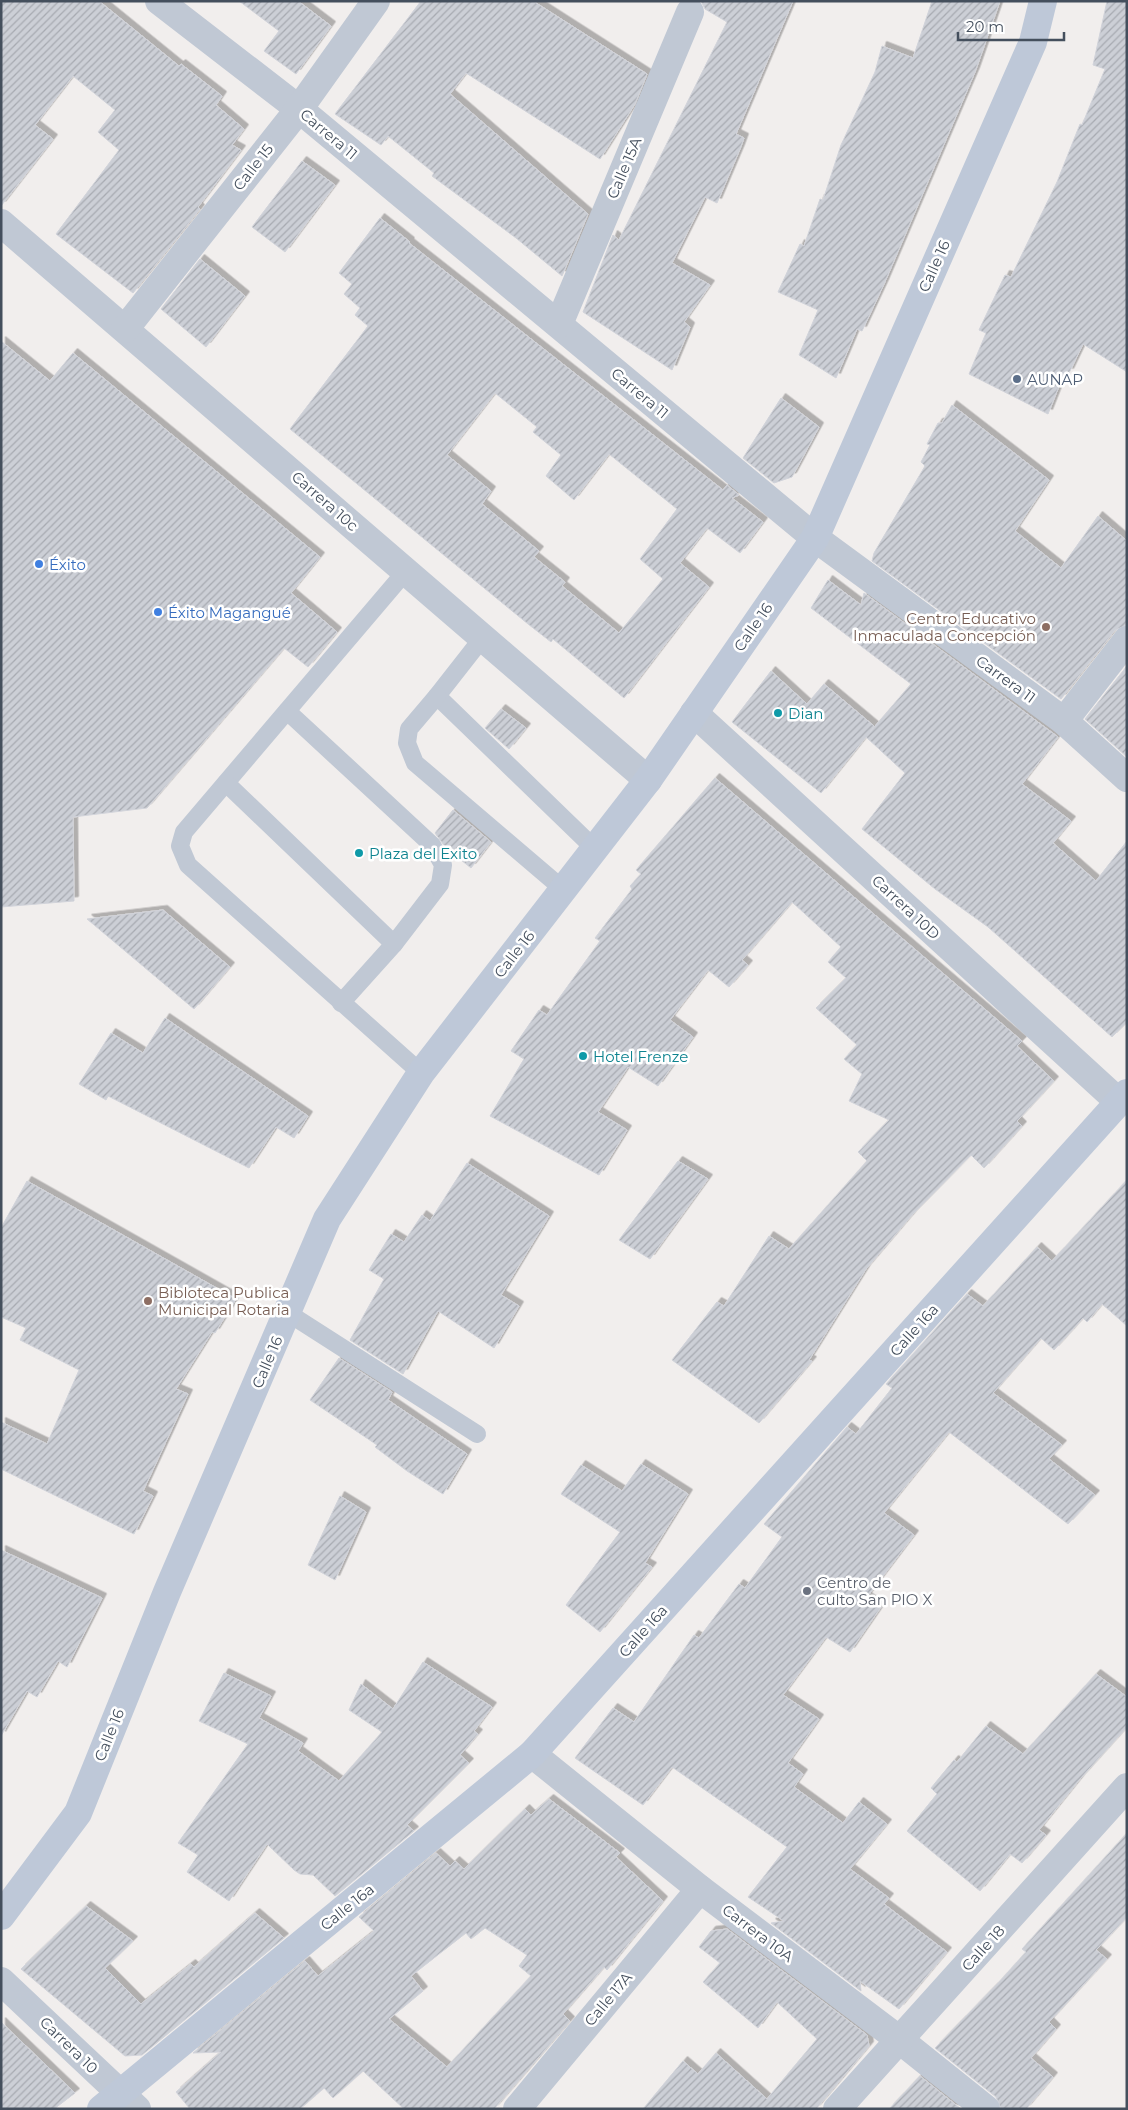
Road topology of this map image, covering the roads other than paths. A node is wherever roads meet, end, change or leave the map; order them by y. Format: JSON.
{"nodes":[{"id":1,"x":159,"y":1,"type":"edge"},
{"id":2,"x":376,"y":1,"type":"edge"},
{"id":3,"x":1044,"y":1,"type":"edge"},
{"id":4,"x":690,"y":12,"type":"dead end"},
{"id":5,"x":299,"y":109,"type":"junction"},
{"id":6,"x":1,"y":222,"type":"edge"},
{"id":7,"x":558,"y":324,"type":"junction"},
{"id":8,"x":125,"y":329,"type":"junction"},
{"id":9,"x":814,"y":538,"type":"junction"},
{"id":10,"x":406,"y":571,"type":"junction"},
{"id":11,"x":484,"y":636,"type":"junction"},
{"id":12,"x":1127,"y":640,"type":"edge"},
{"id":13,"x":437,"y":696,"type":"junction"},
{"id":14,"x":287,"y":711,"type":"junction"},
{"id":15,"x":694,"y":713,"type":"junction"},
{"id":16,"x":1064,"y":721,"type":"junction"},
{"id":17,"x":1127,"y":778,"type":"edge"},
{"id":18,"x":648,"y":780,"type":"junction"},
{"id":19,"x":226,"y":783,"type":"junction"},
{"id":20,"x":594,"y":848,"type":"junction"},
{"id":21,"x":564,"y":890,"type":"junction"},
{"id":22,"x":394,"y":944,"type":"junction"},
{"id":23,"x":341,"y":1003,"type":"junction"},
{"id":24,"x":421,"y":1074,"type":"junction"},
{"id":25,"x":1123,"y":1097,"type":"edge"},
{"id":26,"x":288,"y":1313,"type":"junction"},
{"id":27,"x":477,"y":1434,"type":"dead end"},
{"id":28,"x":532,"y":1754,"type":"junction"},
{"id":29,"x":1127,"y":1787,"type":"edge"},
{"id":30,"x":700,"y":1889,"type":"junction"},
{"id":31,"x":1,"y":1916,"type":"edge"},
{"id":32,"x":1,"y":1981,"type":"edge"},
{"id":33,"x":901,"y":2041,"type":"junction"},
{"id":34,"x":119,"y":2104,"type":"edge"},
{"id":35,"x":517,"y":2109,"type":"edge"},
{"id":36,"x":837,"y":2109,"type":"edge"},
{"id":37,"x":986,"y":2109,"type":"edge"}],
"edges":[{"from":1,"to":5,"type":"street","name":"Carrera 11"},
{"from":2,"to":5,"type":"street","name":"Calle 15"},
{"from":3,"to":9,"type":"main road","name":"Calle 16"},
{"from":4,"to":7,"type":"street","name":"Calle 15A"},
{"from":5,"to":7,"type":"street","name":"Carrera 11"},
{"from":5,"to":8,"type":"street","name":"Calle 15"},
{"from":6,"to":8,"type":"street","name":"Carrera 10c"},
{"from":7,"to":9,"type":"street","name":"Carrera 11"},
{"from":8,"to":10,"type":"street","name":"Carrera 10c"},
{"from":9,"to":15,"type":"main road","name":"Calle 16"},
{"from":9,"to":16,"type":"street","name":"Carrera 11"},
{"from":10,"to":11,"type":"street","name":"Carrera 10c"},
{"from":10,"to":14,"type":"lane"},
{"from":11,"to":13,"type":"lane"},
{"from":11,"to":18,"type":"street","name":"Carrera 10c"},
{"from":12,"to":16,"type":"street"},
{"from":13,"to":20,"type":"lane"},
{"from":13,"to":21,"type":"lane"},
{"from":14,"to":19,"type":"lane"},
{"from":14,"to":22,"type":"lane"},
{"from":15,"to":18,"type":"main road","name":"Calle 16"},
{"from":15,"to":25,"type":"street","name":"Carrera 10D"},
{"from":16,"to":17,"type":"street","name":"Carrera 11"},
{"from":18,"to":20,"type":"main road","name":"Calle 16"},
{"from":19,"to":22,"type":"lane"},
{"from":19,"to":23,"type":"lane"},
{"from":20,"to":21,"type":"main road","name":"Calle 16"},
{"from":21,"to":24,"type":"main road","name":"Calle 16"},
{"from":22,"to":23,"type":"lane"},
{"from":23,"to":24,"type":"lane"},
{"from":24,"to":26,"type":"main road","name":"Calle 16"},
{"from":25,"to":28,"type":"main road","name":"Calle 16a"},
{"from":26,"to":27,"type":"lane"},
{"from":26,"to":31,"type":"main road","name":"Calle 16"},
{"from":28,"to":30,"type":"street","name":"Carrera 10A"},
{"from":28,"to":34,"type":"main road","name":"Calle 16a"},
{"from":29,"to":33,"type":"street","name":"Calle 18"},
{"from":30,"to":33,"type":"street","name":"Carrera 10A"},
{"from":30,"to":35,"type":"street","name":"Calle 17A"},
{"from":32,"to":34,"type":"street","name":"Carrera 10"},
{"from":33,"to":36,"type":"street","name":"Calle 18"},
{"from":33,"to":37,"type":"street","name":"Carrera 10A"}]}
